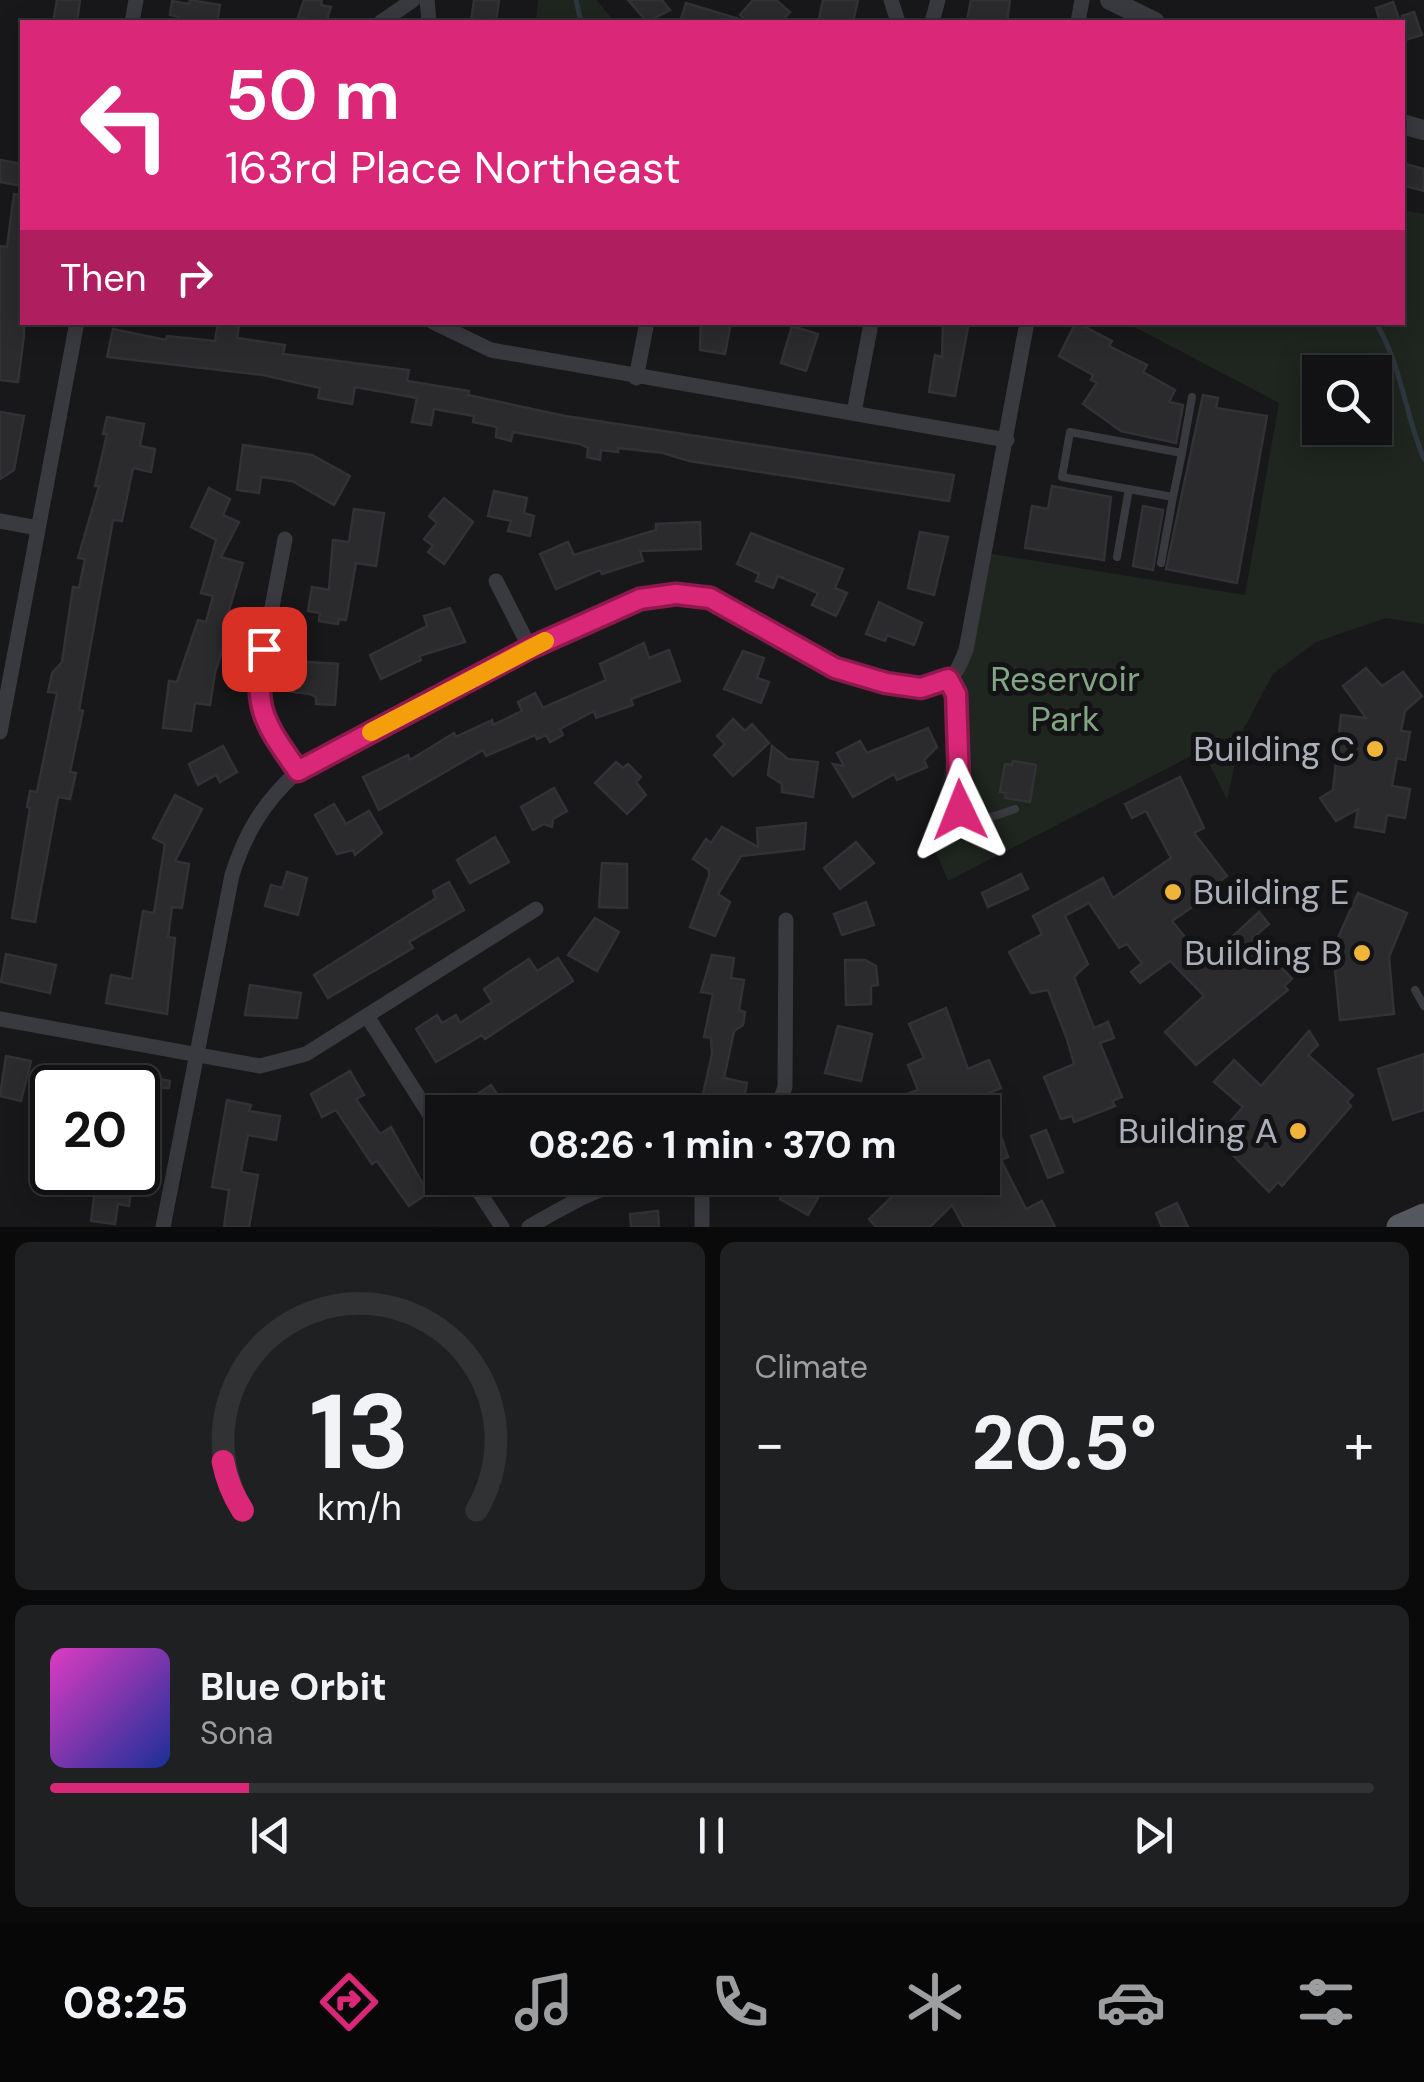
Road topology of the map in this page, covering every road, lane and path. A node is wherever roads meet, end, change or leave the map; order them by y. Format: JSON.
{"nodes":[{"id":1,"x":413,"y":0,"type":"edge"},
{"id":2,"x":1110,"y":0,"type":"edge"},
{"id":3,"x":384,"y":20,"type":"edge"},
{"id":4,"x":1151,"y":20,"type":"edge"},
{"id":5,"x":76,"y":325,"type":"edge"},
{"id":6,"x":438,"y":325,"type":"edge"},
{"id":7,"x":646,"y":325,"type":"edge"},
{"id":8,"x":1026,"y":325,"type":"edge"},
{"id":9,"x":870,"y":329,"type":"dead end"},
{"id":10,"x":636,"y":378,"type":"junction"},
{"id":11,"x":1192,"y":398,"type":"dead end"},
{"id":12,"x":854,"y":412,"type":"junction"},
{"id":13,"x":1007,"y":440,"type":"junction"},
{"id":14,"x":1182,"y":453,"type":"junction"},
{"id":15,"x":1129,"y":489,"type":"junction"},
{"id":16,"x":1173,"y":498,"type":"junction"},
{"id":17,"x":0,"y":521,"type":"edge"},
{"id":18,"x":38,"y":528,"type":"junction"},
{"id":19,"x":285,"y":539,"type":"dead end"},
{"id":20,"x":1117,"y":557,"type":"dead end"},
{"id":21,"x":1161,"y":564,"type":"dead end"},
{"id":22,"x":496,"y":580,"type":"dead end"},
{"id":23,"x":530,"y":648,"type":"junction"},
{"id":24,"x":948,"y":679,"type":"junction"},
{"id":25,"x":0,"y":732,"type":"edge"},
{"id":26,"x":298,"y":771,"type":"junction"},
{"id":27,"x":1015,"y":809,"type":"dead end"},
{"id":28,"x":536,"y":909,"type":"dead end"},
{"id":29,"x":786,"y":920,"type":"dead end"},
{"id":30,"x":1415,"y":990,"type":"dead end"},
{"id":31,"x":1424,"y":1006,"type":"edge"},
{"id":32,"x":368,"y":1016,"type":"junction"},
{"id":33,"x":0,"y":1019,"type":"edge"},
{"id":34,"x":198,"y":1057,"type":"junction"},
{"id":35,"x":782,"y":1095,"type":"edge"},
{"id":36,"x":425,"y":1107,"type":"edge"},
{"id":37,"x":481,"y":1195,"type":"edge"},
{"id":38,"x":585,"y":1195,"type":"edge"},
{"id":39,"x":702,"y":1195,"type":"edge"},
{"id":40,"x":1424,"y":1216,"type":"edge"},
{"id":41,"x":164,"y":1227,"type":"edge"},
{"id":42,"x":502,"y":1227,"type":"edge"},
{"id":43,"x":529,"y":1227,"type":"edge"},
{"id":44,"x":702,"y":1227,"type":"edge"},
{"id":45,"x":1399,"y":1227,"type":"edge"}],
"edges":[{"from":1,"to":3,"type":"street"},
{"from":2,"to":4,"type":"street"},
{"from":5,"to":18,"type":"street"},
{"from":6,"to":10,"type":"street"},
{"from":7,"to":10,"type":"street"},
{"from":8,"to":13,"type":"street"},
{"from":9,"to":12,"type":"street"},
{"from":10,"to":12,"type":"street"},
{"from":11,"to":14,"type":"lane"},
{"from":12,"to":13,"type":"street"},
{"from":13,"to":24,"type":"street"},
{"from":14,"to":15,"type":"lane"},
{"from":14,"to":16,"type":"lane"},
{"from":15,"to":16,"type":"lane"},
{"from":15,"to":20,"type":"lane"},
{"from":16,"to":21,"type":"lane"},
{"from":17,"to":18,"type":"street"},
{"from":18,"to":25,"type":"street"},
{"from":19,"to":26,"type":"street"},
{"from":22,"to":23,"type":"street"},
{"from":23,"to":24,"type":"street"},
{"from":23,"to":26,"type":"street"},
{"from":24,"to":27,"type":"lane"},
{"from":26,"to":34,"type":"street"},
{"from":28,"to":32,"type":"street"},
{"from":29,"to":35,"type":"street"},
{"from":30,"to":31,"type":"lane"},
{"from":32,"to":34,"type":"street"},
{"from":32,"to":36,"type":"street"},
{"from":33,"to":34,"type":"street"},
{"from":34,"to":41,"type":"street"},
{"from":37,"to":42,"type":"street"},
{"from":38,"to":43,"type":"street"},
{"from":39,"to":44,"type":"street"},
{"from":40,"to":45,"type":"main road"}]}
